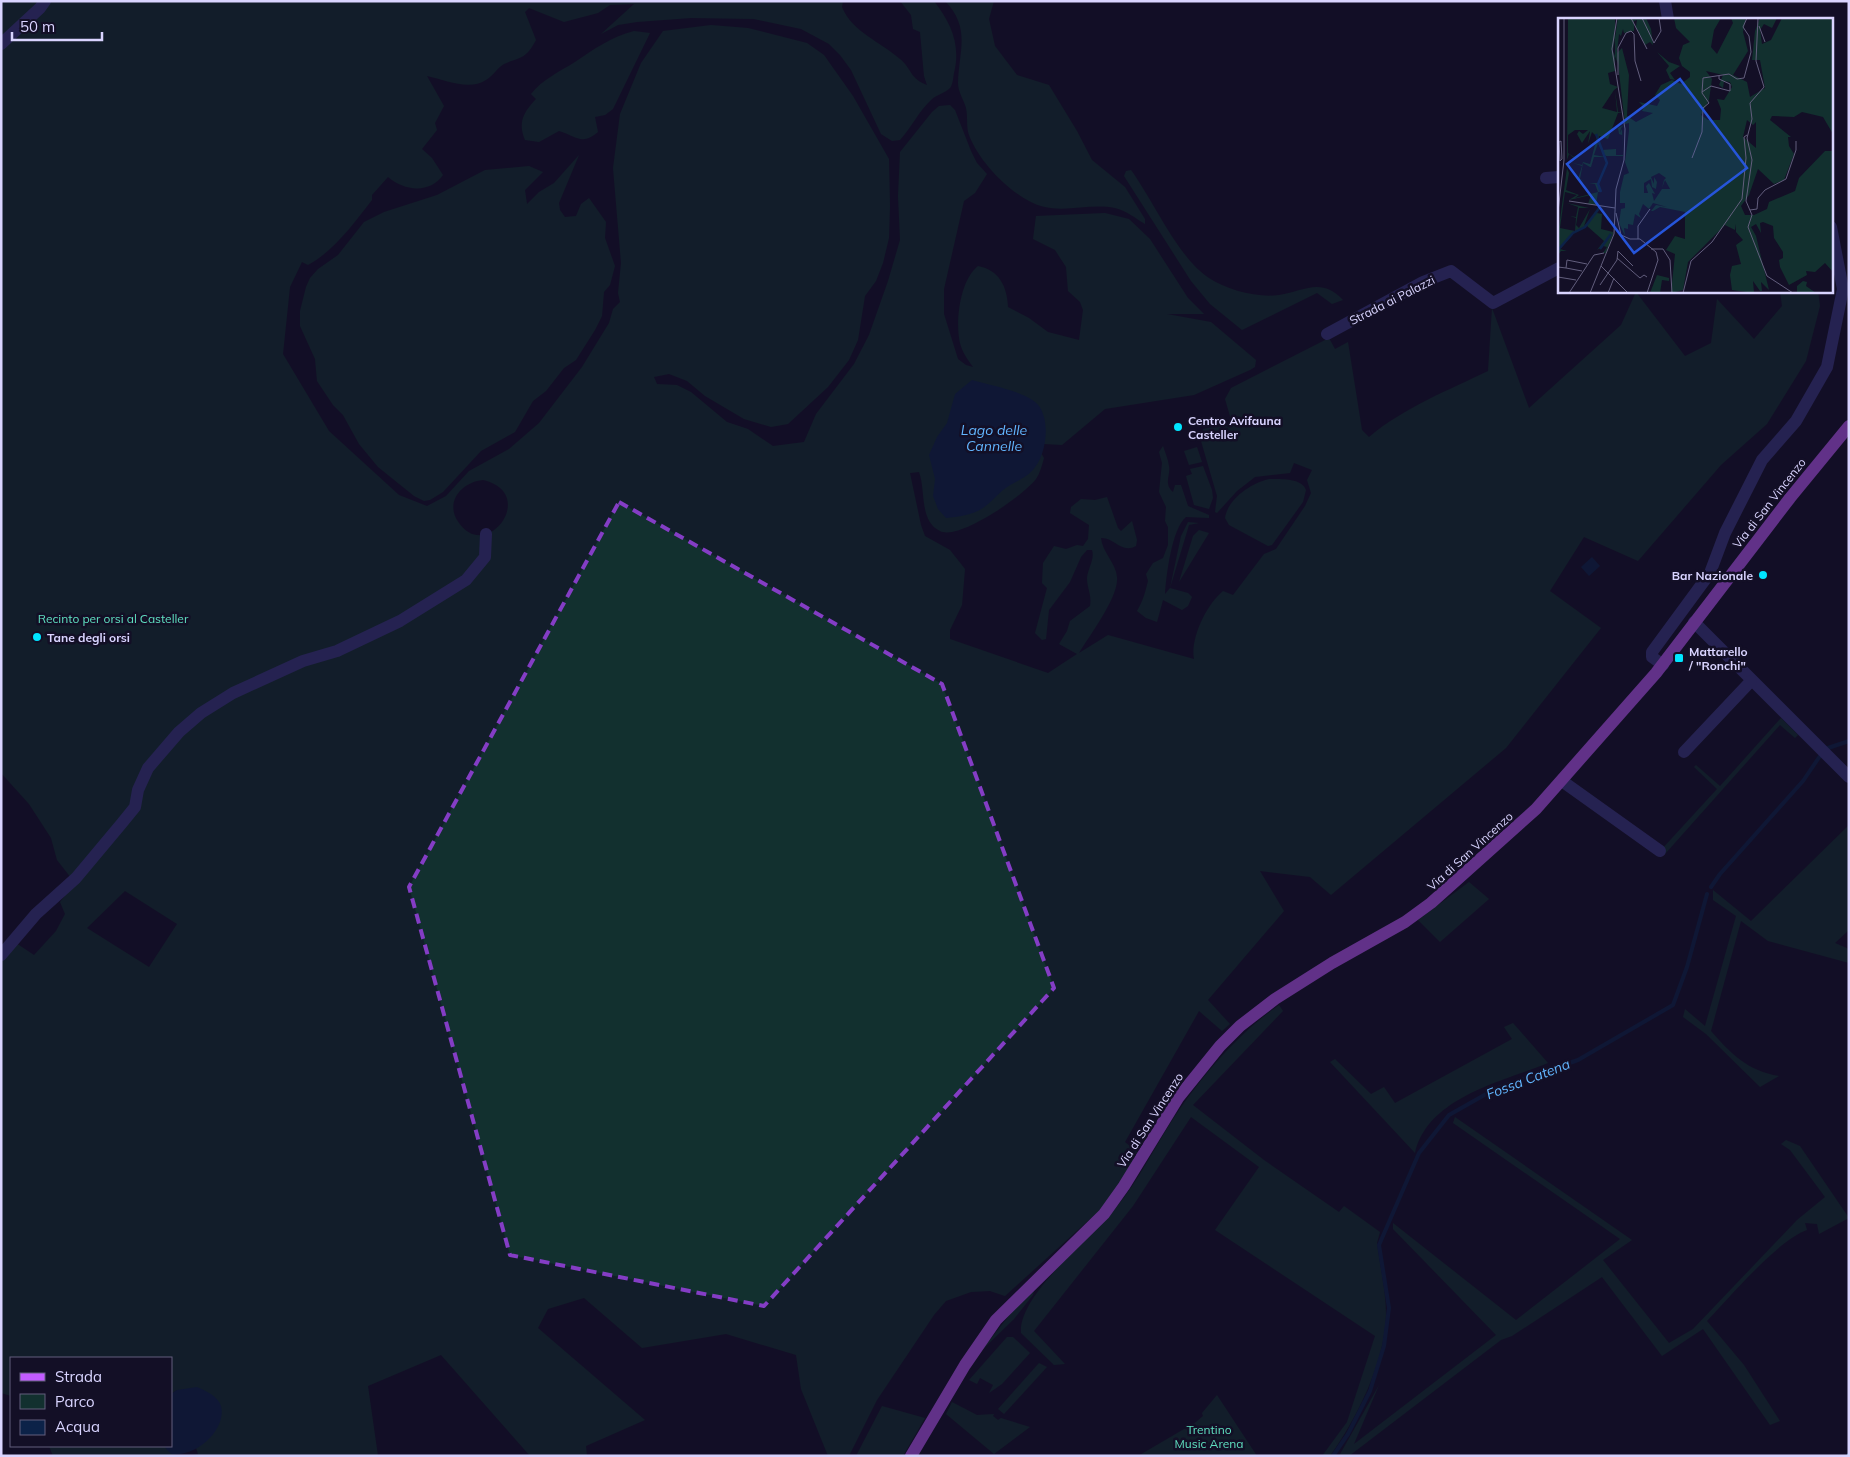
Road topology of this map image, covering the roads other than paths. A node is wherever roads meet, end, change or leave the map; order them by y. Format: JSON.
{"nodes":[{"id":1,"x":45,"y":1,"type":"edge"},
{"id":2,"x":1665,"y":1,"type":"edge"},
{"id":3,"x":1668,"y":18,"type":"edge"},
{"id":4,"x":1,"y":44,"type":"edge"},
{"id":5,"x":1832,"y":232,"type":"edge"},
{"id":6,"x":1558,"y":269,"type":"edge"},
{"id":7,"x":1327,"y":334,"type":"dead end"},
{"id":8,"x":1849,"y":426,"type":"edge"},
{"id":9,"x":486,"y":534,"type":"dead end"},
{"id":10,"x":1694,"y":622,"type":"junction"},
{"id":11,"x":1662,"y":639,"type":"junction"},
{"id":12,"x":1675,"y":649,"type":"junction"},
{"id":13,"x":1663,"y":665,"type":"junction"},
{"id":14,"x":1751,"y":681,"type":"junction"},
{"id":15,"x":1684,"y":752,"type":"dead end"},
{"id":16,"x":1849,"y":777,"type":"edge"},
{"id":17,"x":1562,"y":781,"type":"junction"},
{"id":18,"x":1660,"y":851,"type":"dead end"},
{"id":19,"x":1,"y":954,"type":"edge"},
{"id":20,"x":911,"y":1456,"type":"edge"}],
"edges":[{"from":1,"to":4,"type":"street"},
{"from":2,"to":3,"type":"street"},
{"from":5,"to":11,"type":"street"},
{"from":6,"to":7,"type":"street","name":"Strada ai Palazzi"},
{"from":8,"to":10,"type":"main road","name":"Via di San Vincenzo"},
{"from":9,"to":19,"type":"street"},
{"from":10,"to":12,"type":"main road","name":"Via di San Vincenzo"},
{"from":10,"to":14,"type":"street"},
{"from":11,"to":12,"type":"street"},
{"from":11,"to":13,"type":"street"},
{"from":12,"to":13,"type":"main road","name":"Via di San Vincenzo"},
{"from":13,"to":17,"type":"main road","name":"Via di San Vincenzo"},
{"from":14,"to":15,"type":"street"},
{"from":14,"to":16,"type":"street"},
{"from":17,"to":18,"type":"street"},
{"from":17,"to":20,"type":"main road","name":"Via di San Vincenzo"}]}
